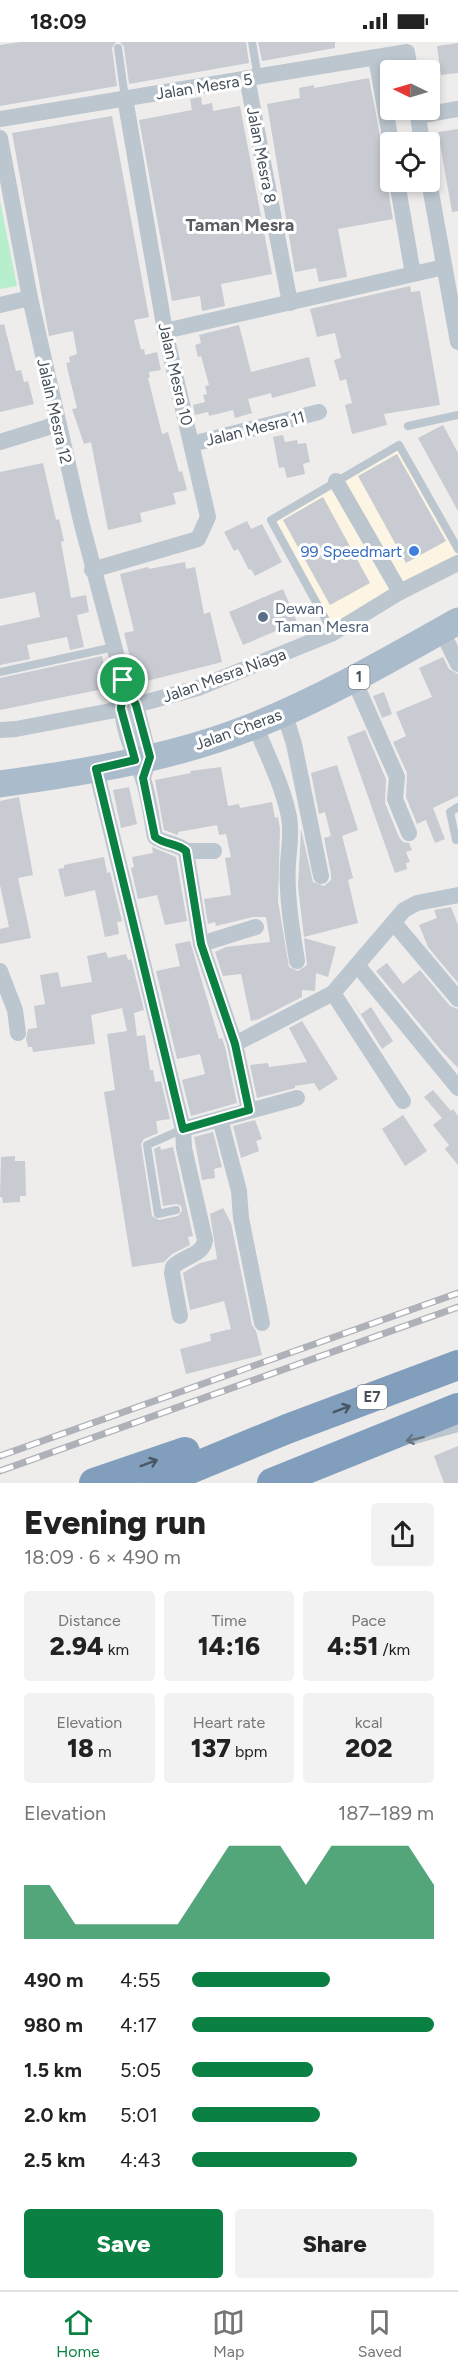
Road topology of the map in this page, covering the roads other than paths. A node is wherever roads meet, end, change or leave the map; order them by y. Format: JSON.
{"nodes":[{"id":1,"x":252,"y":42,"type":"edge"},
{"id":2,"x":118,"y":48,"type":"dead end"},
{"id":3,"x":376,"y":58,"type":"junction"},
{"id":4,"x":408,"y":60,"type":"edge"},
{"id":5,"x":253,"y":78,"type":"junction"},
{"id":6,"x":125,"y":98,"type":"junction"},
{"id":7,"x":458,"y":109,"type":"edge"},
{"id":8,"x":440,"y":111,"type":"edge"},
{"id":9,"x":0,"y":118,"type":"edge"},
{"id":10,"x":389,"y":132,"type":"edge"},
{"id":11,"x":0,"y":138,"type":"edge"},
{"id":12,"x":399,"y":192,"type":"edge"},
{"id":13,"x":431,"y":192,"type":"edge"},
{"id":14,"x":444,"y":267,"type":"junction"},
{"id":15,"x":413,"y":274,"type":"junction"},
{"id":16,"x":30,"y":298,"type":"junction"},
{"id":17,"x":290,"y":303,"type":"junction"},
{"id":18,"x":0,"y":305,"type":"edge"},
{"id":19,"x":165,"y":331,"type":"junction"},
{"id":20,"x":458,"y":342,"type":"edge"},
{"id":21,"x":319,"y":412,"type":"dead end"},
{"id":22,"x":458,"y":415,"type":"edge"},
{"id":23,"x":58,"y":424,"type":"junction"},
{"id":24,"x":408,"y":426,"type":"dead end"},
{"id":25,"x":0,"y":442,"type":"edge"},
{"id":26,"x":192,"y":444,"type":"junction"},
{"id":27,"x":336,"y":481,"type":"junction"},
{"id":28,"x":458,"y":549,"type":"edge"},
{"id":29,"x":458,"y":562,"type":"edge"},
{"id":30,"x":92,"y":570,"type":"junction"},
{"id":31,"x":400,"y":592,"type":"junction"},
{"id":32,"x":449,"y":626,"type":"edge"},
{"id":33,"x":333,"y":633,"type":"junction"},
{"id":34,"x":114,"y":647,"type":"junction"},
{"id":35,"x":458,"y":664,"type":"edge"},
{"id":36,"x":0,"y":672,"type":"edge"},
{"id":37,"x":354,"y":680,"type":"junction"},
{"id":38,"x":129,"y":707,"type":"junction"},
{"id":39,"x":284,"y":712,"type":"junction"},
{"id":40,"x":255,"y":725,"type":"junction"},
{"id":41,"x":0,"y":730,"type":"edge"},
{"id":42,"x":142,"y":765,"type":"junction"},
{"id":43,"x":96,"y":769,"type":"junction"},
{"id":44,"x":0,"y":784,"type":"edge"},
{"id":45,"x":458,"y":807,"type":"edge"},
{"id":46,"x":409,"y":833,"type":"dead end"},
{"id":47,"x":456,"y":840,"type":"dead end"},
{"id":48,"x":186,"y":851,"type":"junction"},
{"id":49,"x":214,"y":851,"type":"dead end"},
{"id":50,"x":321,"y":876,"type":"dead end"},
{"id":51,"x":458,"y":895,"type":"edge"},
{"id":52,"x":394,"y":923,"type":"junction"},
{"id":53,"x":256,"y":927,"type":"dead end"},
{"id":54,"x":201,"y":944,"type":"junction"},
{"id":55,"x":297,"y":961,"type":"dead end"},
{"id":56,"x":358,"y":966,"type":"junction"},
{"id":57,"x":0,"y":971,"type":"edge"},
{"id":58,"x":333,"y":993,"type":"junction"},
{"id":59,"x":458,"y":999,"type":"edge"},
{"id":60,"x":18,"y":1033,"type":"dead end"},
{"id":61,"x":235,"y":1044,"type":"junction"},
{"id":62,"x":458,"y":1088,"type":"edge"},
{"id":63,"x":297,"y":1098,"type":"dead end"},
{"id":64,"x":404,"y":1101,"type":"dead end"},
{"id":65,"x":249,"y":1110,"type":"junction"},
{"id":66,"x":220,"y":1119,"type":"junction"},
{"id":67,"x":183,"y":1129,"type":"junction"},
{"id":68,"x":176,"y":1210,"type":"dead end"},
{"id":69,"x":180,"y":1316,"type":"dead end"},
{"id":70,"x":262,"y":1323,"type":"dead end"},
{"id":71,"x":458,"y":1365,"type":"edge"},
{"id":72,"x":453,"y":1420,"type":"edge"},
{"id":73,"x":458,"y":1428,"type":"edge"},
{"id":74,"x":287,"y":1429,"type":"junction"},
{"id":75,"x":458,"y":1434,"type":"edge"},
{"id":76,"x":407,"y":1442,"type":"dead end"},
{"id":77,"x":94,"y":1483,"type":"edge"},
{"id":78,"x":156,"y":1483,"type":"edge"},
{"id":79,"x":272,"y":1483,"type":"edge"}],
"edges":[{"from":1,"to":5,"type":"lane"},
{"from":2,"to":6,"type":"lane"},
{"from":3,"to":4,"type":"street","name":"Jalan Mesra 5"},
{"from":3,"to":5,"type":"street","name":"Jalan Mesra 5"},
{"from":3,"to":10,"type":"street"},
{"from":5,"to":6,"type":"street","name":"Jalan Mesra 5"},
{"from":5,"to":17,"type":"street","name":"Jalan Mesra 8"},
{"from":6,"to":9,"type":"street","name":"Jalan Mesra 5"},
{"from":6,"to":19,"type":"street","name":"Jalan Mesra 10"},
{"from":7,"to":8,"type":"street"},
{"from":11,"to":16,"type":"street","name":"Jalaln Mesra 12"},
{"from":12,"to":15,"type":"street"},
{"from":13,"to":14,"type":"street"},
{"from":14,"to":15,"type":"street"},
{"from":14,"to":20,"type":"street"},
{"from":15,"to":17,"type":"street"},
{"from":16,"to":18,"type":"street"},
{"from":16,"to":23,"type":"street","name":"Jalaln Mesra 12"},
{"from":17,"to":19,"type":"street"},
{"from":19,"to":26,"type":"street","name":"Jalan Mesra 10"},
{"from":21,"to":26,"type":"street","name":"Jalan Mesra 11"},
{"from":22,"to":24,"type":"lane"},
{"from":23,"to":25,"type":"street"},
{"from":23,"to":30,"type":"street","name":"Jalaln Mesra 12"},
{"from":26,"to":30,"type":"street","name":"Jalan Mesra 10"},
{"from":27,"to":28,"type":"lane"},
{"from":27,"to":31,"type":"street"},
{"from":27,"to":33,"type":"lane"},
{"from":29,"to":31,"type":"street","name":"Jalan Mesra Niaga"},
{"from":30,"to":34,"type":"street","name":"Jalaln Mesra 12"},
{"from":31,"to":33,"type":"street","name":"Jalan Mesra Niaga"},
{"from":32,"to":35,"type":"street"},
{"from":32,"to":37,"type":"main road","name":"Jalan Cheras","number":"1"},
{"from":33,"to":38,"type":"street","name":"Jalan Mesra Niaga"},
{"from":34,"to":36,"type":"lane"},
{"from":34,"to":38,"type":"street","name":"Jalaln Mesra 12"},
{"from":37,"to":39,"type":"main road","name":"Jalan Cheras","number":"1"},
{"from":37,"to":46,"type":"street"},
{"from":38,"to":41,"type":"street","name":"Jalan Mesra Niaga"},
{"from":38,"to":42,"type":"street","name":"Jalaln Mesra 12"},
{"from":39,"to":40,"type":"main road","name":"Jalan Cheras","number":"1"},
{"from":39,"to":50,"type":"street"},
{"from":40,"to":42,"type":"main road","name":"Jalan Cheras","number":"1"},
{"from":40,"to":55,"type":"street"},
{"from":42,"to":43,"type":"main road","name":"Jalan Cheras","number":"1"},
{"from":42,"to":48,"type":"street","name":"Jalaln Mesra 12"},
{"from":43,"to":44,"type":"main road","name":"Jalan Cheras","number":"1"},
{"from":43,"to":67,"type":"street"},
{"from":45,"to":47,"type":"lane"},
{"from":48,"to":49,"type":"street"},
{"from":48,"to":54,"type":"street"},
{"from":51,"to":52,"type":"street"},
{"from":52,"to":56,"type":"street"},
{"from":52,"to":59,"type":"street"},
{"from":53,"to":54,"type":"street"},
{"from":54,"to":61,"type":"street"},
{"from":56,"to":58,"type":"street"},
{"from":56,"to":62,"type":"street"},
{"from":57,"to":60,"type":"street"},
{"from":58,"to":61,"type":"street"},
{"from":58,"to":64,"type":"street"},
{"from":61,"to":65,"type":"street"},
{"from":63,"to":65,"type":"street"},
{"from":65,"to":66,"type":"street"},
{"from":66,"to":67,"type":"street"},
{"from":66,"to":70,"type":"street"},
{"from":67,"to":68,"type":"lane"},
{"from":67,"to":69,"type":"street"},
{"from":74,"to":71,"type":"highway","number":"E7","one_way":true},
{"from":72,"to":73,"type":"lane"},
{"from":72,"to":75,"type":"lane"},
{"from":72,"to":76,"type":"lane","one_way":true},
{"from":72,"to":79,"type":"highway"},
{"from":77,"to":74,"type":"highway","one_way":true},
{"from":74,"to":78,"type":"highway","number":"E7"}]}
